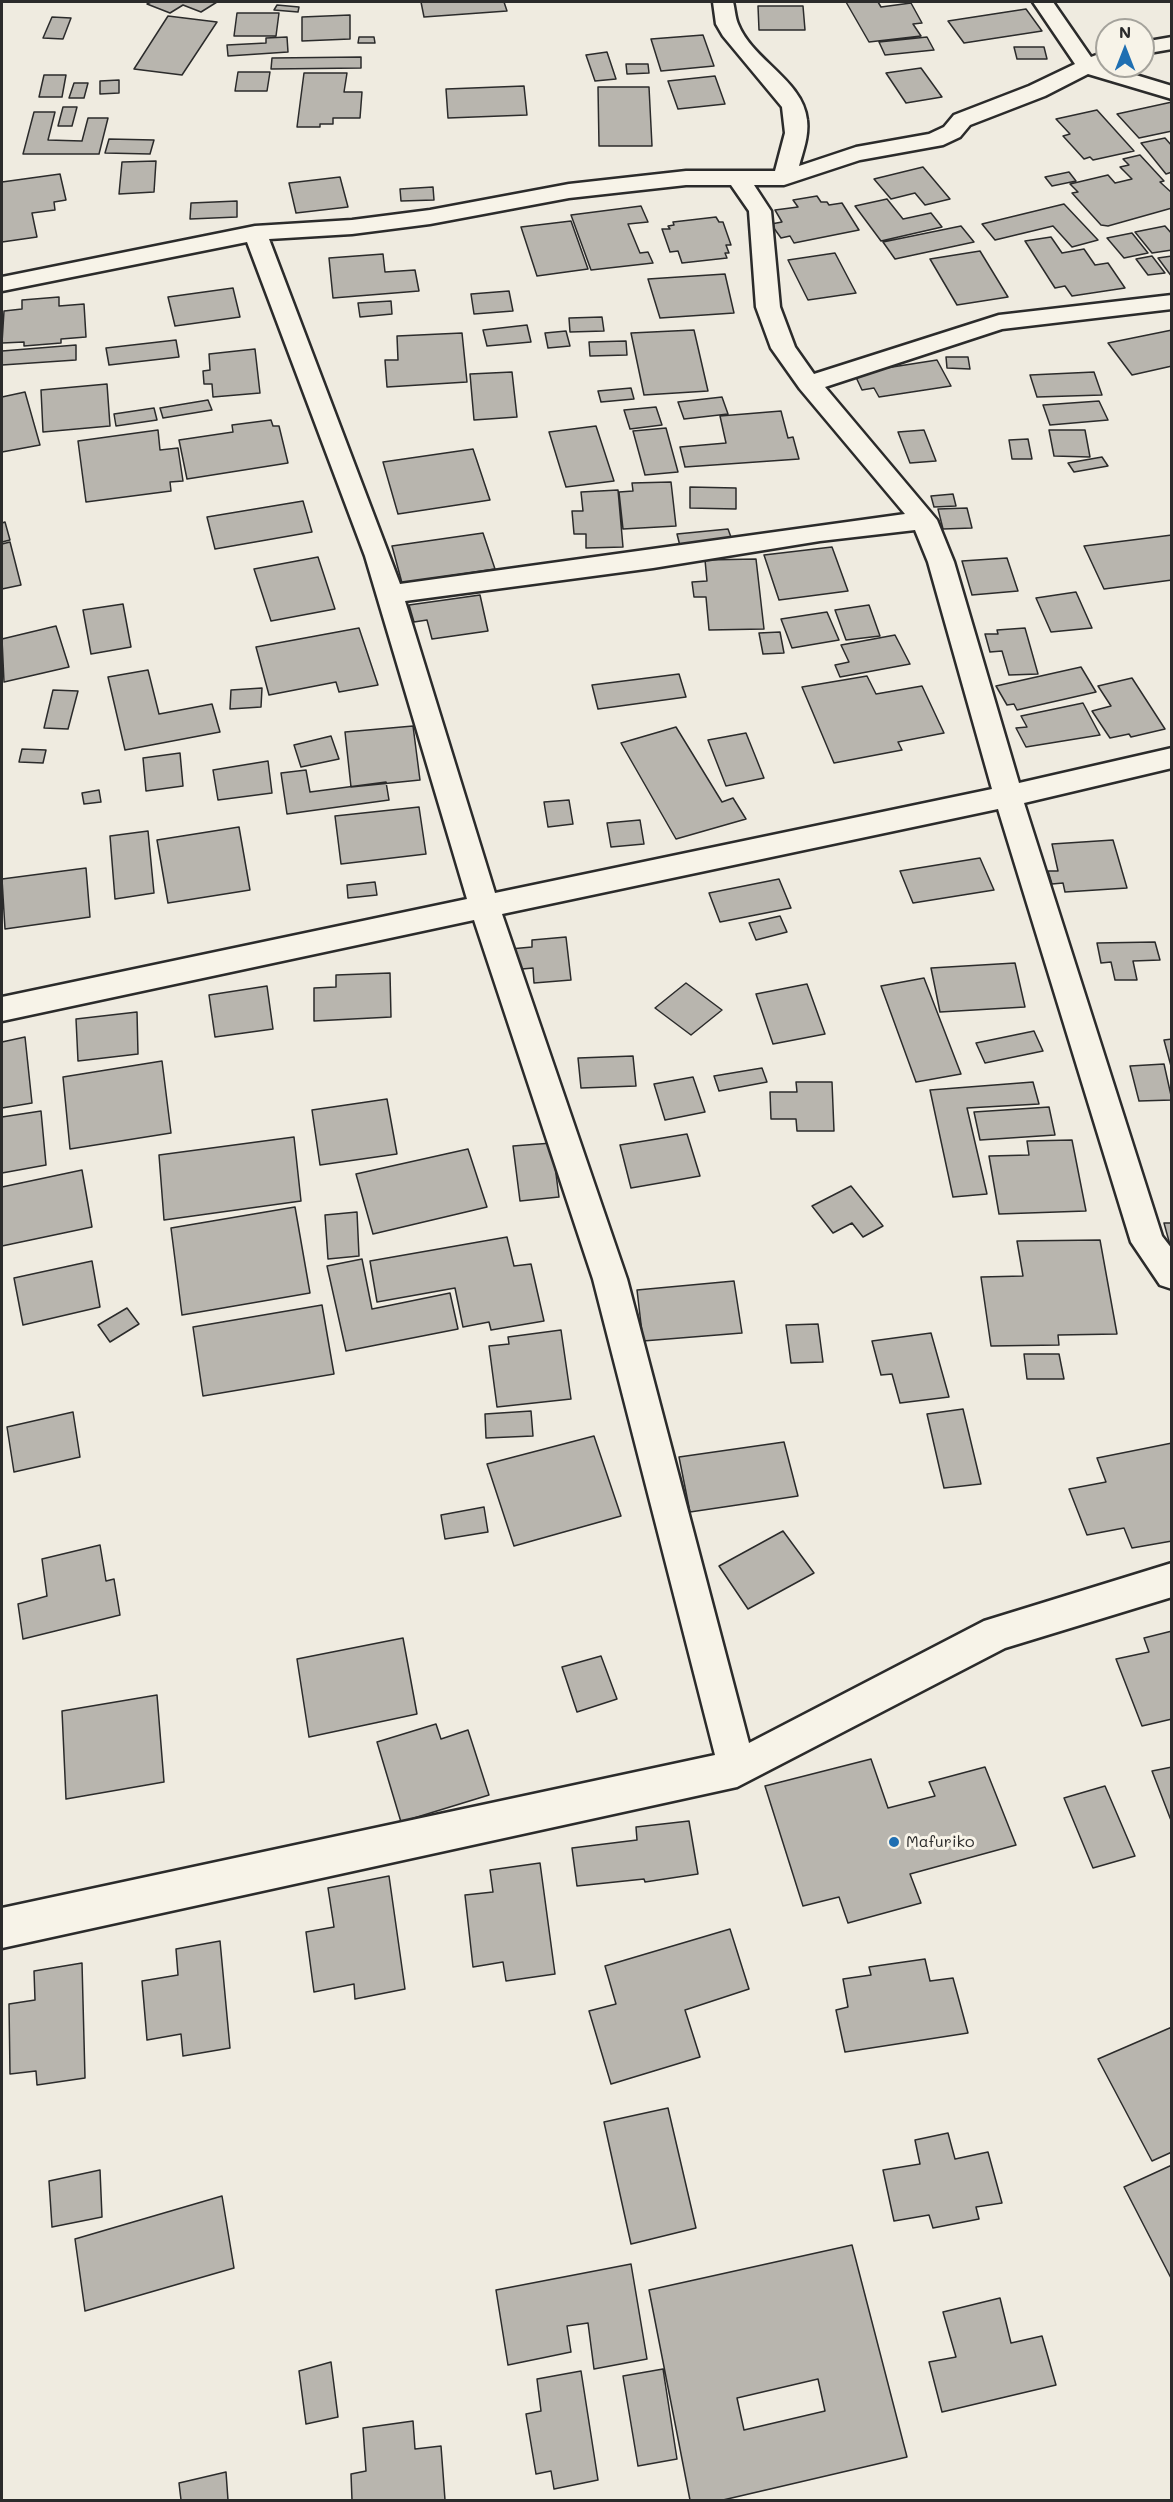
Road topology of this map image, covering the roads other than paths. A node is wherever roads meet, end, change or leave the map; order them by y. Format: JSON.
{"nodes":[{"id":1,"x":723,"y":2,"type":"edge"},
{"id":2,"x":1043,"y":2,"type":"edge"},
{"id":3,"x":1172,"y":43,"type":"edge"},
{"id":4,"x":1155,"y":46,"type":"edge"},
{"id":5,"x":1095,"y":60,"type":"edge"},
{"id":6,"x":1095,"y":63,"type":"edge"},
{"id":7,"x":1136,"y":78,"type":"edge"},
{"id":8,"x":1172,"y":93,"type":"edge"},
{"id":9,"x":737,"y":177,"type":"junction"},
{"id":10,"x":784,"y":178,"type":"junction"},
{"id":11,"x":255,"y":232,"type":"junction"},
{"id":12,"x":2,"y":284,"type":"edge"},
{"id":13,"x":1172,"y":302,"type":"edge"},
{"id":14,"x":809,"y":384,"type":"junction"},
{"id":15,"x":924,"y":520,"type":"junction"},
{"id":16,"x":389,"y":594,"type":"junction"},
{"id":17,"x":1172,"y":758,"type":"edge"},
{"id":18,"x":1008,"y":796,"type":"junction"},
{"id":19,"x":484,"y":905,"type":"junction"},
{"id":20,"x":2,"y":1009,"type":"edge"},
{"id":21,"x":1172,"y":1275,"type":"edge"},
{"id":22,"x":1172,"y":1580,"type":"edge"},
{"id":23,"x":737,"y":1769,"type":"junction"},
{"id":24,"x":2,"y":1928,"type":"edge"}],
"edges":[{"from":1,"to":10,"type":"street"},
{"from":2,"to":5,"type":"street"},
{"from":3,"to":4,"type":"street"},
{"from":6,"to":10,"type":"street"},
{"from":7,"to":8,"type":"street"},
{"from":9,"to":10,"type":"street"},
{"from":9,"to":11,"type":"street"},
{"from":9,"to":14,"type":"street"},
{"from":11,"to":12,"type":"street"},
{"from":11,"to":16,"type":"street"},
{"from":13,"to":14,"type":"street"},
{"from":14,"to":15,"type":"street"},
{"from":15,"to":16,"type":"street"},
{"from":15,"to":18,"type":"street"},
{"from":16,"to":19,"type":"street"},
{"from":17,"to":18,"type":"street"},
{"from":18,"to":19,"type":"street"},
{"from":18,"to":21,"type":"street"},
{"from":19,"to":20,"type":"street"},
{"from":19,"to":23,"type":"street"},
{"from":22,"to":23,"type":"street"},
{"from":23,"to":24,"type":"street"}]}
